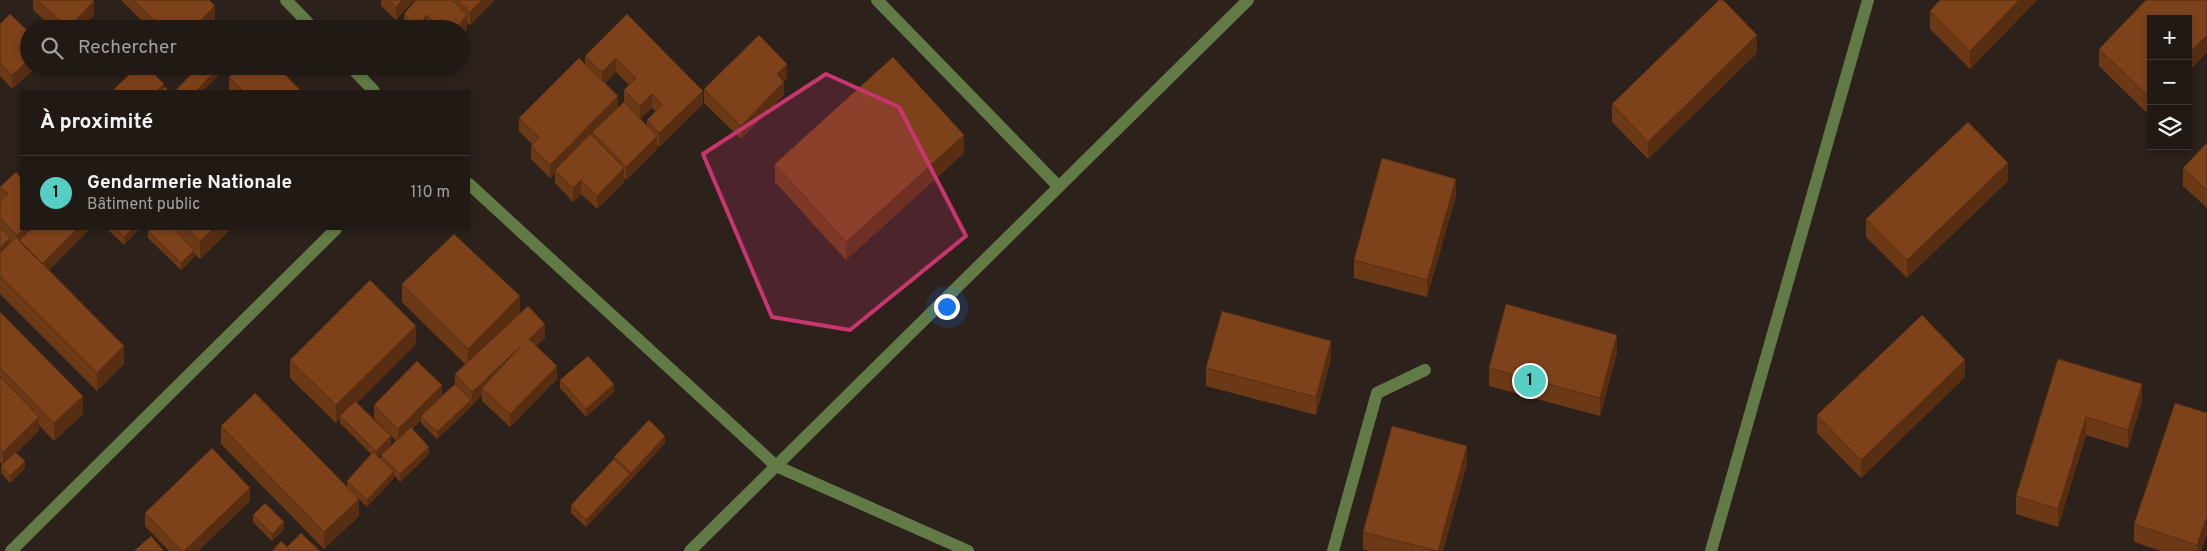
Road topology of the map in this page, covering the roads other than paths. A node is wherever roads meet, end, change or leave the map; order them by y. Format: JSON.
{"nodes":[{"id":1,"x":286,"y":0,"type":"edge"},
{"id":2,"x":877,"y":0,"type":"edge"},
{"id":3,"x":1248,"y":0,"type":"edge"},
{"id":4,"x":1868,"y":0,"type":"edge"},
{"id":5,"x":305,"y":20,"type":"edge"},
{"id":6,"x":359,"y":75,"type":"edge"},
{"id":7,"x":373,"y":90,"type":"edge"},
{"id":8,"x":470,"y":185,"type":"edge"},
{"id":9,"x":1059,"y":187,"type":"junction"},
{"id":10,"x":335,"y":230,"type":"edge"},
{"id":11,"x":1425,"y":370,"type":"dead end"},
{"id":12,"x":776,"y":466,"type":"junction"},
{"id":13,"x":11,"y":551,"type":"edge"},
{"id":14,"x":690,"y":551,"type":"edge"},
{"id":15,"x":968,"y":551,"type":"edge"},
{"id":16,"x":1333,"y":551,"type":"edge"},
{"id":17,"x":1711,"y":551,"type":"edge"}],
"edges":[{"from":1,"to":5,"type":"street"},
{"from":2,"to":9,"type":"street"},
{"from":3,"to":9,"type":"street"},
{"from":4,"to":17,"type":"street"},
{"from":6,"to":7,"type":"street"},
{"from":8,"to":12,"type":"street"},
{"from":9,"to":12,"type":"street"},
{"from":10,"to":13,"type":"street"},
{"from":11,"to":16,"type":"street"},
{"from":12,"to":14,"type":"street"},
{"from":12,"to":15,"type":"street"}]}
